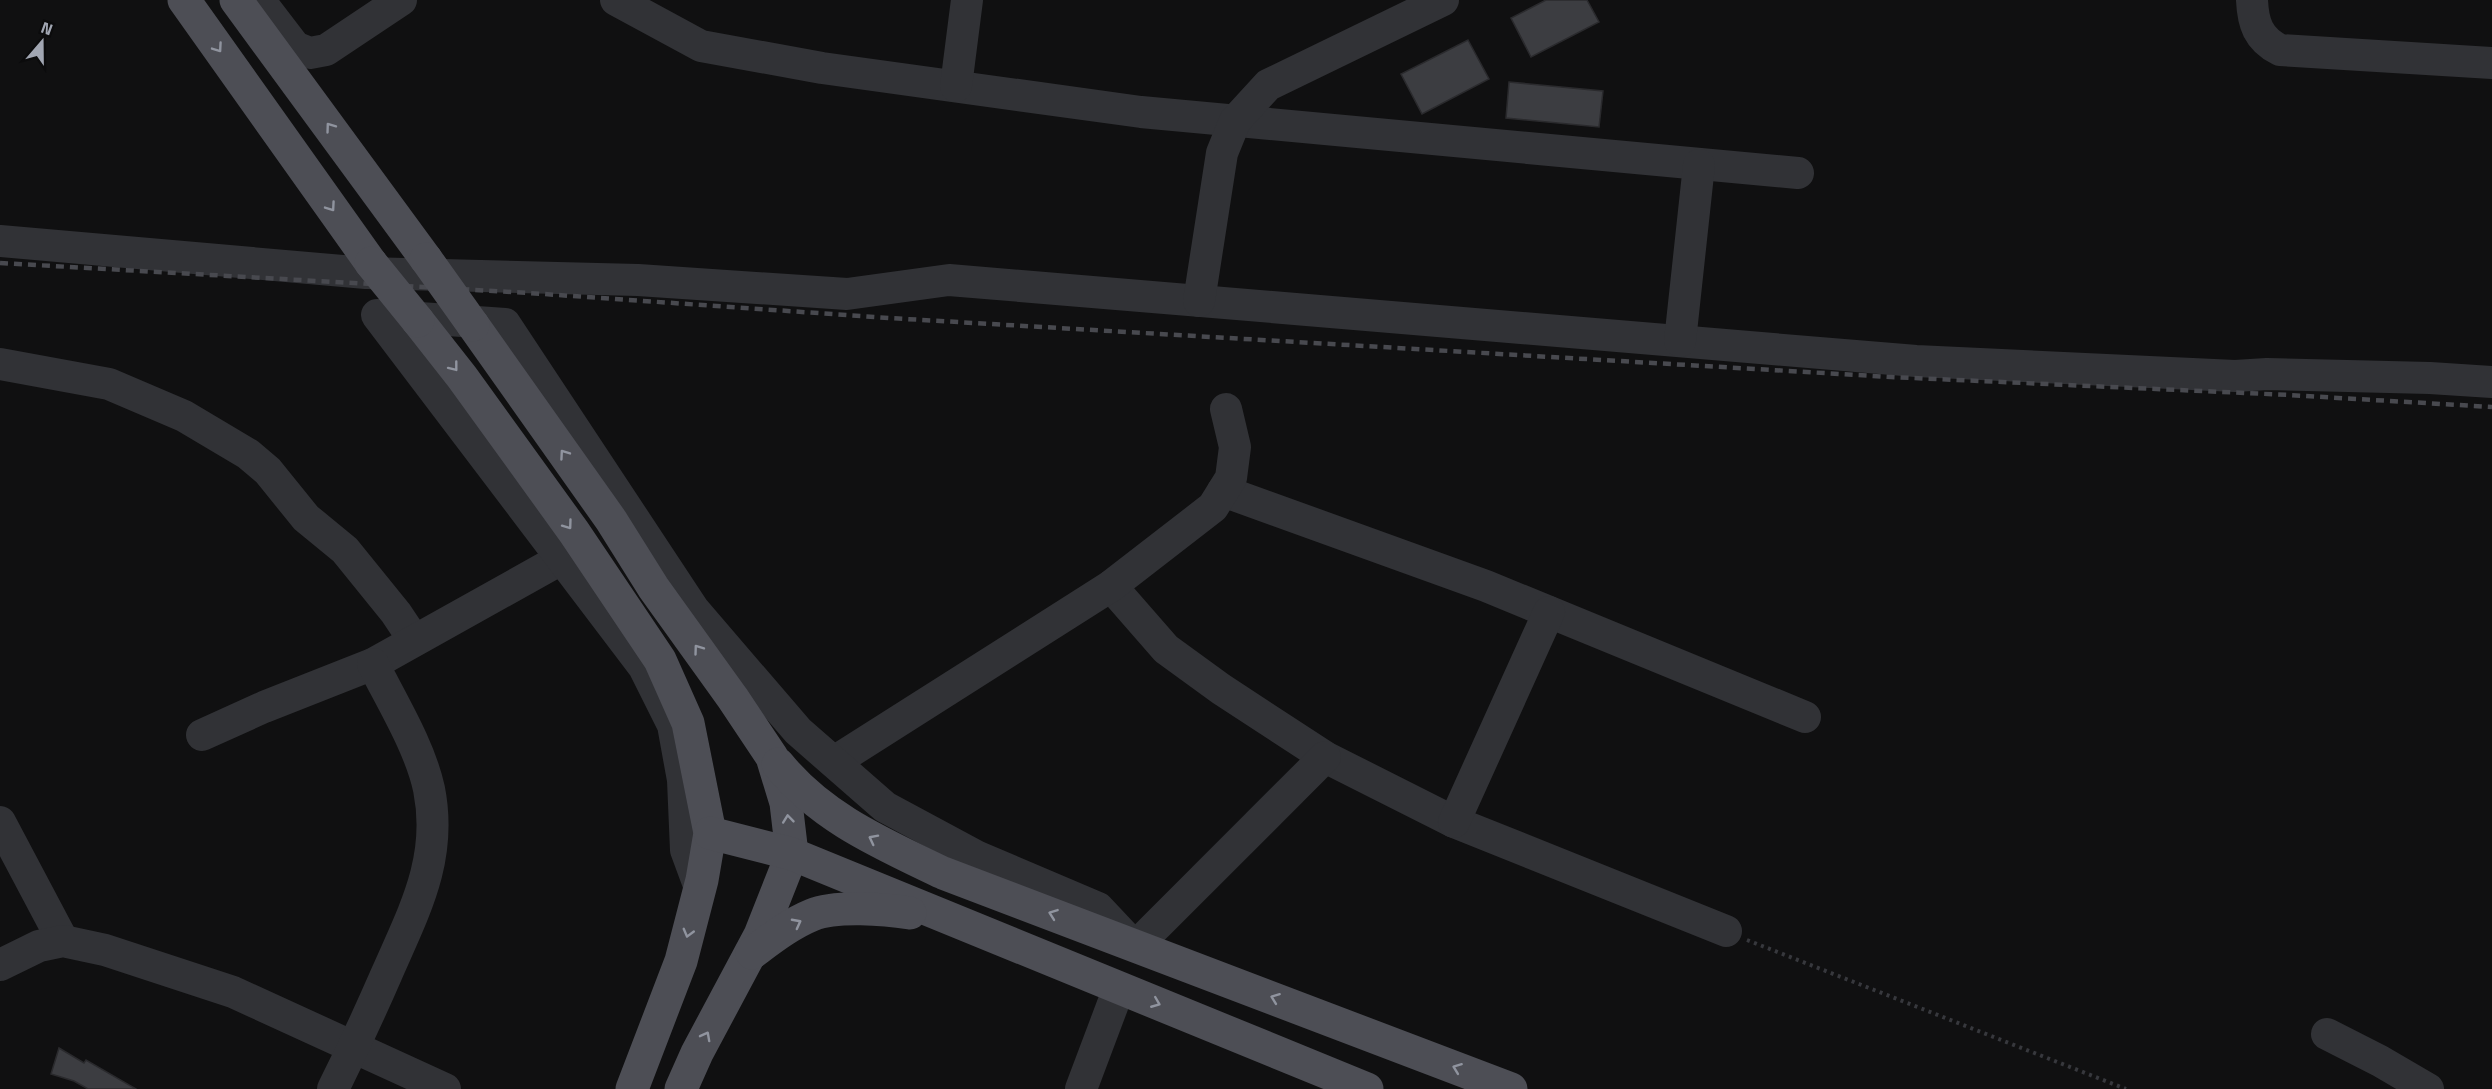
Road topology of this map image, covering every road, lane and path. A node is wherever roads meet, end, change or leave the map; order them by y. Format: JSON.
{"nodes":[{"id":1,"x":184,"y":0,"type":"edge"},
{"id":2,"x":236,"y":0,"type":"edge"},
{"id":3,"x":259,"y":0,"type":"edge"},
{"id":4,"x":401,"y":0,"type":"edge"},
{"id":5,"x":616,"y":0,"type":"edge"},
{"id":6,"x":967,"y":0,"type":"edge"},
{"id":7,"x":1443,"y":0,"type":"edge"},
{"id":8,"x":2252,"y":0,"type":"edge"},
{"id":9,"x":2492,"y":63,"type":"edge"},
{"id":10,"x":956,"y":86,"type":"junction"},
{"id":11,"x":1235,"y":121,"type":"junction"},
{"id":12,"x":1699,"y":165,"type":"junction"},
{"id":13,"x":1798,"y":173,"type":"dead end"},
{"id":14,"x":0,"y":241,"type":"edge"},
{"id":15,"x":1199,"y":301,"type":"junction"},
{"id":16,"x":1680,"y":341,"type":"junction"},
{"id":17,"x":0,"y":364,"type":"edge"},
{"id":18,"x":2492,"y":382,"type":"edge"},
{"id":19,"x":1226,"y":409,"type":"dead end"},
{"id":20,"x":1223,"y":491,"type":"junction"},
{"id":21,"x":561,"y":559,"type":"junction"},
{"id":22,"x":1111,"y":586,"type":"junction"},
{"id":23,"x":1549,"y":612,"type":"junction"},
{"id":24,"x":414,"y":640,"type":"junction"},
{"id":25,"x":373,"y":664,"type":"junction"},
{"id":26,"x":1805,"y":717,"type":"dead end"},
{"id":27,"x":202,"y":735,"type":"dead end"},
{"id":28,"x":772,"y":757,"type":"junction"},
{"id":29,"x":1325,"y":757,"type":"junction"},
{"id":30,"x":834,"y":762,"type":"junction"},
{"id":31,"x":0,"y":822,"type":"edge"},
{"id":32,"x":1454,"y":822,"type":"junction"},
{"id":33,"x":710,"y":833,"type":"junction"},
{"id":34,"x":792,"y":854,"type":"junction"},
{"id":35,"x":700,"y":888,"type":"junction"},
{"id":36,"x":952,"y":920,"type":"junction"},
{"id":37,"x":1726,"y":931,"type":"joint"},
{"id":38,"x":63,"y":941,"type":"junction"},
{"id":39,"x":1133,"y":944,"type":"junction"},
{"id":40,"x":749,"y":956,"type":"junction"},
{"id":41,"x":0,"y":965,"type":"edge"},
{"id":42,"x":1119,"y":988,"type":"junction"},
{"id":43,"x":2327,"y":1034,"type":"dead end"},
{"id":44,"x":354,"y":1048,"type":"junction"},
{"id":45,"x":333,"y":1089,"type":"edge"},
{"id":46,"x":445,"y":1089,"type":"edge"},
{"id":47,"x":632,"y":1089,"type":"edge"},
{"id":48,"x":681,"y":1089,"type":"edge"},
{"id":49,"x":1081,"y":1089,"type":"edge"},
{"id":50,"x":1367,"y":1089,"type":"edge"},
{"id":51,"x":1511,"y":1089,"type":"edge"},
{"id":52,"x":2126,"y":1089,"type":"edge"},
{"id":53,"x":2428,"y":1089,"type":"edge"}],
"edges":[{"from":1,"to":33,"type":"main road","one_way":true,"bridge":true},
{"from":28,"to":2,"type":"main road","one_way":true,"bridge":true},
{"from":3,"to":4,"type":"street"},
{"from":5,"to":10,"type":"street"},
{"from":6,"to":10,"type":"street"},
{"from":7,"to":11,"type":"street"},
{"from":8,"to":9,"type":"street"},
{"from":10,"to":11,"type":"street"},
{"from":11,"to":12,"type":"street"},
{"from":11,"to":15,"type":"street"},
{"from":12,"to":13,"type":"street"},
{"from":12,"to":16,"type":"street"},
{"from":14,"to":15,"type":"street"},
{"from":15,"to":16,"type":"street"},
{"from":16,"to":18,"type":"street"},
{"from":17,"to":24,"type":"street"},
{"from":19,"to":20,"type":"street"},
{"from":20,"to":22,"type":"street"},
{"from":20,"to":23,"type":"street"},
{"from":21,"to":24,"type":"street"},
{"from":21,"to":30,"type":"street"},
{"from":21,"to":35,"type":"street"},
{"from":22,"to":29,"type":"street"},
{"from":22,"to":30,"type":"street"},
{"from":23,"to":26,"type":"street"},
{"from":23,"to":32,"type":"street"},
{"from":24,"to":25,"type":"street"},
{"from":25,"to":27,"type":"street"},
{"from":25,"to":44,"type":"street"},
{"from":34,"to":28,"type":"main road","one_way":true},
{"from":39,"to":28,"type":"main road","one_way":true},
{"from":29,"to":32,"type":"street"},
{"from":29,"to":39,"type":"street"},
{"from":30,"to":39,"type":"street"},
{"from":31,"to":38,"type":"street"},
{"from":32,"to":37,"type":"street"},
{"from":33,"to":34,"type":"main road"},
{"from":33,"to":35,"type":"main road"},
{"from":34,"to":36,"type":"main road"},
{"from":34,"to":40,"type":"main road"},
{"from":35,"to":47,"type":"main road","one_way":true},
{"from":40,"to":36,"type":"main road","one_way":true},
{"from":36,"to":42,"type":"main road"},
{"from":37,"to":52,"type":"path"},
{"from":38,"to":41,"type":"street"},
{"from":38,"to":44,"type":"street"},
{"from":39,"to":42,"type":"main road"},
{"from":51,"to":39,"type":"main road","one_way":true},
{"from":48,"to":40,"type":"main road","one_way":true},
{"from":42,"to":49,"type":"street"},
{"from":42,"to":50,"type":"main road","one_way":true},
{"from":43,"to":53,"type":"street"},
{"from":44,"to":45,"type":"street"},
{"from":44,"to":46,"type":"street"}]}
